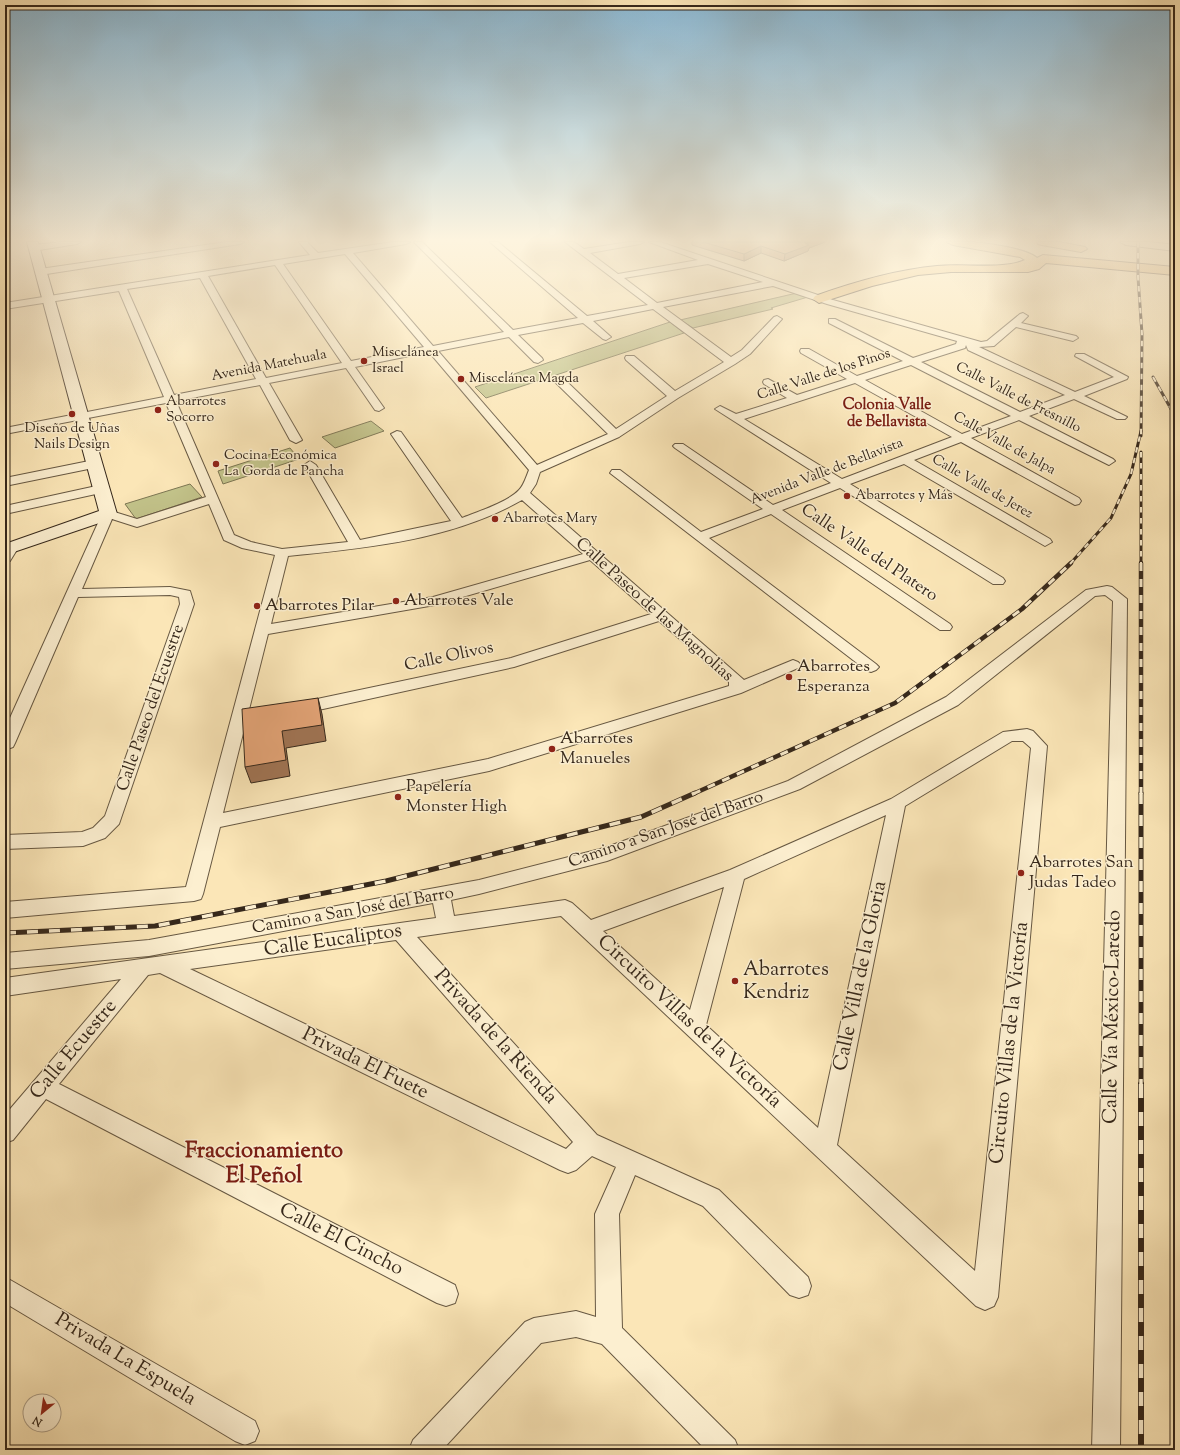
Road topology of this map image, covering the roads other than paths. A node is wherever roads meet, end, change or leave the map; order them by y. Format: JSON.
{"nodes":[{"id":1,"x":51,"y":310,"type":"edge"},
{"id":2,"x":132,"y":310,"type":"edge"},
{"id":3,"x":222,"y":310,"type":"edge"},
{"id":4,"x":310,"y":310,"type":"edge"},
{"id":5,"x":397,"y":310,"type":"edge"},
{"id":6,"x":487,"y":310,"type":"edge"},
{"id":7,"x":574,"y":310,"type":"edge"},
{"id":8,"x":631,"y":310,"type":"edge"},
{"id":9,"x":662,"y":310,"type":"edge"},
{"id":10,"x":858,"y":310,"type":"edge"},
{"id":11,"x":1023,"y":316,"type":"dead end"},
{"id":12,"x":585,"y":319,"type":"junction"},
{"id":13,"x":777,"y":319,"type":"dead end"},
{"id":14,"x":832,"y":321,"type":"dead end"},
{"id":15,"x":1014,"y":324,"type":"junction"},
{"id":16,"x":511,"y":333,"type":"junction"},
{"id":17,"x":606,"y":337,"type":"dead end"},
{"id":18,"x":1073,"y":338,"type":"dead end"},
{"id":19,"x":969,"y":344,"type":"junction"},
{"id":20,"x":431,"y":349,"type":"junction"},
{"id":21,"x":805,"y":351,"type":"dead end"},
{"id":22,"x":1080,"y":356,"type":"dead end"},
{"id":23,"x":630,"y":358,"type":"dead end"},
{"id":24,"x":538,"y":360,"type":"dead end"},
{"id":25,"x":912,"y":361,"type":"junction"},
{"id":26,"x":732,"y":362,"type":"junction"},
{"id":27,"x":348,"y":365,"type":"junction"},
{"id":28,"x":558,"y":380,"type":"dead end"},
{"id":29,"x":856,"y":380,"type":"junction"},
{"id":30,"x":263,"y":381,"type":"junction"},
{"id":31,"x":768,"y":382,"type":"dead end"},
{"id":32,"x":1074,"y":395,"type":"junction"},
{"id":33,"x":674,"y":396,"type":"junction"},
{"id":34,"x":170,"y":399,"type":"junction"},
{"id":35,"x":796,"y":399,"type":"junction"},
{"id":36,"x":379,"y":408,"type":"dead end"},
{"id":37,"x":720,"y":409,"type":"dead end"},
{"id":38,"x":80,"y":416,"type":"junction"},
{"id":39,"x":1020,"y":416,"type":"junction"},
{"id":40,"x":1120,"y":417,"type":"dead end"},
{"id":41,"x":735,"y":418,"type":"junction"},
{"id":42,"x":5,"y":431,"type":"edge"},
{"id":43,"x":397,"y":434,"type":"dead end"},
{"id":44,"x":615,"y":435,"type":"junction"},
{"id":45,"x":961,"y":438,"type":"junction"},
{"id":46,"x":296,"y":440,"type":"dead end"},
{"id":47,"x":679,"y":446,"type":"dead end"},
{"id":48,"x":904,"y":459,"type":"junction"},
{"id":49,"x":1109,"y":461,"type":"dead end"},
{"id":50,"x":94,"y":464,"type":"junction"},
{"id":51,"x":310,"y":464,"type":"dead end"},
{"id":52,"x":535,"y":470,"type":"junction"},
{"id":53,"x":616,"y":473,"type":"dead end"},
{"id":54,"x":5,"y":482,"type":"edge"},
{"id":55,"x":841,"y":484,"type":"junction"},
{"id":56,"x":523,"y":494,"type":"junction"},
{"id":57,"x":213,"y":499,"type":"junction"},
{"id":58,"x":1075,"y":501,"type":"dead end"},
{"id":59,"x":104,"y":502,"type":"junction"},
{"id":60,"x":772,"y":509,"type":"junction"},
{"id":61,"x":5,"y":510,"type":"edge"},
{"id":62,"x":459,"y":522,"type":"junction"},
{"id":63,"x":699,"y":536,"type":"junction"},
{"id":64,"x":1045,"y":542,"type":"dead end"},
{"id":65,"x":356,"y":545,"type":"junction"},
{"id":66,"x":6,"y":548,"type":"edge"},
{"id":67,"x":282,"y":553,"type":"junction"},
{"id":68,"x":593,"y":555,"type":"junction"},
{"id":69,"x":998,"y":581,"type":"dead end"},
{"id":70,"x":1107,"y":590,"type":"joint"},
{"id":71,"x":73,"y":593,"type":"junction"},
{"id":72,"x":662,"y":615,"type":"junction"},
{"id":73,"x":945,"y":627,"type":"dead end"},
{"id":74,"x":262,"y":630,"type":"junction"},
{"id":75,"x":792,"y":665,"type":"dead end"},
{"id":76,"x":871,"y":667,"type":"dead end"},
{"id":77,"x":736,"y":688,"type":"junction"},
{"id":78,"x":285,"y":709,"type":"edge"},
{"id":79,"x":5,"y":744,"type":"edge"},
{"id":80,"x":896,"y":803,"type":"junction"},
{"id":81,"x":213,"y":822,"type":"junction"},
{"id":82,"x":5,"y":842,"type":"edge"},
{"id":83,"x":736,"y":876,"type":"junction"},
{"id":84,"x":440,"y":894,"type":"junction"},
{"id":85,"x":566,"y":908,"type":"joint"},
{"id":86,"x":5,"y":910,"type":"edge"},
{"id":87,"x":447,"y":925,"type":"junction"},
{"id":88,"x":588,"y":929,"type":"junction"},
{"id":89,"x":401,"y":932,"type":"junction"},
{"id":90,"x":5,"y":961,"type":"edge"},
{"id":91,"x":152,"y":967,"type":"junction"},
{"id":92,"x":5,"y":987,"type":"edge"},
{"id":93,"x":695,"y":1028,"type":"junction"},
{"id":94,"x":44,"y":1087,"type":"junction"},
{"id":95,"x":5,"y":1132,"type":"edge"},
{"id":96,"x":589,"y":1143,"type":"junction"},
{"id":97,"x":825,"y":1148,"type":"junction"},
{"id":98,"x":630,"y":1161,"type":"junction"},
{"id":99,"x":799,"y":1286,"type":"dead end"},
{"id":100,"x":5,"y":1289,"type":"edge"},
{"id":101,"x":446,"y":1294,"type":"dead end"},
{"id":102,"x":609,"y":1333,"type":"junction"},
{"id":103,"x":245,"y":1431,"type":"dead end"},
{"id":104,"x":423,"y":1450,"type":"edge"},
{"id":105,"x":725,"y":1450,"type":"edge"},
{"id":106,"x":1106,"y":1450,"type":"edge"}],
"edges":[{"from":1,"to":38,"type":"street"},
{"from":2,"to":34,"type":"street"},
{"from":3,"to":30,"type":"street"},
{"from":4,"to":27,"type":"street"},
{"from":5,"to":20,"type":"street"},
{"from":6,"to":16,"type":"street"},
{"from":7,"to":12,"type":"street"},
{"from":8,"to":12,"type":"street","name":"Avenida Matehuala"},
{"from":9,"to":26,"type":"street"},
{"from":10,"to":19,"type":"street"},
{"from":11,"to":15,"type":"street"},
{"from":12,"to":16,"type":"street","name":"Avenida Matehuala"},
{"from":12,"to":17,"type":"street"},
{"from":13,"to":26,"type":"street"},
{"from":14,"to":25,"type":"street","name":"Calle Valle de Fresnillo"},
{"from":15,"to":18,"type":"street"},
{"from":15,"to":19,"type":"street"},
{"from":16,"to":20,"type":"street","name":"Avenida Matehuala"},
{"from":16,"to":24,"type":"street"},
{"from":19,"to":25,"type":"street","name":"Calle Valle de los Pinos"},
{"from":19,"to":32,"type":"street"},
{"from":20,"to":27,"type":"street","name":"Avenida Matehuala"},
{"from":20,"to":52,"type":"street"},
{"from":21,"to":29,"type":"street","name":"Calle Valle de Jalpa"},
{"from":22,"to":32,"type":"street","name":"Avenida Valle de Bellavista"},
{"from":23,"to":33,"type":"street"},
{"from":25,"to":29,"type":"street","name":"Calle Valle de los Pinos"},
{"from":25,"to":39,"type":"street","name":"Calle Valle de Fresnillo"},
{"from":26,"to":33,"type":"street"},
{"from":27,"to":30,"type":"street","name":"Avenida Matehuala"},
{"from":27,"to":36,"type":"street"},
{"from":28,"to":44,"type":"street"},
{"from":29,"to":35,"type":"street","name":"Calle Valle de los Pinos"},
{"from":29,"to":45,"type":"street","name":"Calle Valle de Jalpa"},
{"from":30,"to":34,"type":"street","name":"Avenida Matehuala"},
{"from":30,"to":46,"type":"street"},
{"from":31,"to":35,"type":"street"},
{"from":32,"to":39,"type":"street","name":"Avenida Valle de Bellavista"},
{"from":32,"to":40,"type":"street"},
{"from":33,"to":44,"type":"street"},
{"from":34,"to":38,"type":"street","name":"Avenida Matehuala"},
{"from":34,"to":57,"type":"street"},
{"from":35,"to":41,"type":"street","name":"Calle Valle de los Pinos"},
{"from":37,"to":41,"type":"street"},
{"from":38,"to":42,"type":"street","name":"Avenida Matehuala"},
{"from":38,"to":50,"type":"street"},
{"from":39,"to":45,"type":"street","name":"Avenida Valle de Bellavista"},
{"from":39,"to":49,"type":"street","name":"Calle Valle de Fresnillo"},
{"from":41,"to":55,"type":"street"},
{"from":43,"to":62,"type":"street"},
{"from":44,"to":52,"type":"street"},
{"from":45,"to":48,"type":"street","name":"Avenida Valle de Bellavista"},
{"from":45,"to":58,"type":"street","name":"Calle Valle de Jalpa"},
{"from":47,"to":60,"type":"street","name":"Calle Valle del Platero"},
{"from":48,"to":55,"type":"street","name":"Avenida Valle de Bellavista"},
{"from":48,"to":64,"type":"street","name":"Calle Valle de Jerez"},
{"from":50,"to":54,"type":"street"},
{"from":50,"to":59,"type":"street"},
{"from":51,"to":65,"type":"street"},
{"from":52,"to":56,"type":"street"},
{"from":53,"to":63,"type":"street"},
{"from":55,"to":60,"type":"street","name":"Avenida Valle de Bellavista"},
{"from":55,"to":69,"type":"street"},
{"from":56,"to":62,"type":"street"},
{"from":56,"to":68,"type":"street","name":"Calle Paseo de las Magnolias"},
{"from":57,"to":59,"type":"street"},
{"from":57,"to":67,"type":"street"},
{"from":59,"to":61,"type":"street"},
{"from":59,"to":66,"type":"street"},
{"from":59,"to":71,"type":"street"},
{"from":60,"to":63,"type":"street","name":"Avenida Valle de Bellavista"},
{"from":60,"to":73,"type":"street","name":"Calle Valle del Platero"},
{"from":62,"to":65,"type":"street"},
{"from":63,"to":76,"type":"street"},
{"from":65,"to":67,"type":"street"},
{"from":67,"to":74,"type":"street"},
{"from":68,"to":72,"type":"street","name":"Calle Paseo de las Magnolias"},
{"from":68,"to":74,"type":"street"},
{"from":70,"to":84,"type":"street","name":"Camino a San José del Barro"},
{"from":70,"to":106,"type":"street","name":"Calle Vía México-Laredo"},
{"from":71,"to":79,"type":"street"},
{"from":71,"to":82,"type":"street","name":"Calle Paseo del Ecuestre"},
{"from":72,"to":77,"type":"street","name":"Calle Paseo de las Magnolias"},
{"from":72,"to":78,"type":"street","name":"Calle Olivos"},
{"from":74,"to":81,"type":"street"},
{"from":75,"to":77,"type":"street"},
{"from":77,"to":81,"type":"street","name":"Calle Paseo de las Magnolias"},
{"from":80,"to":83,"type":"street","name":"Circuito Villas de la Victoría"},
{"from":80,"to":97,"type":"street","name":"Calle Villa de la Gloria"},
{"from":80,"to":97,"type":"street","name":"Circuito Villas de la Victoría"},
{"from":81,"to":86,"type":"street"},
{"from":83,"to":88,"type":"street","name":"Circuito Villas de la Victoría"},
{"from":83,"to":93,"type":"street"},
{"from":84,"to":87,"type":"street"},
{"from":84,"to":90,"type":"street","name":"Camino a San José del Barro"},
{"from":85,"to":87,"type":"street","name":"Calle Eucaliptos"},
{"from":85,"to":88,"type":"street","name":"Circuito Villas de la Victoría"},
{"from":87,"to":89,"type":"street","name":"Calle Eucaliptos"},
{"from":88,"to":93,"type":"street","name":"Circuito Villas de la Victoría"},
{"from":89,"to":91,"type":"street","name":"Calle Eucaliptos"},
{"from":89,"to":96,"type":"street","name":"Privada de la Rienda"},
{"from":91,"to":92,"type":"street","name":"Calle Eucaliptos"},
{"from":91,"to":94,"type":"street","name":"Calle Ecuestre"},
{"from":91,"to":96,"type":"street","name":"Privada El Fuete"},
{"from":93,"to":97,"type":"street","name":"Circuito Villas de la Victoría"},
{"from":94,"to":95,"type":"street","name":"Calle Ecuestre"},
{"from":94,"to":101,"type":"street","name":"Calle El Cincho"},
{"from":96,"to":98,"type":"street"},
{"from":98,"to":99,"type":"street"},
{"from":98,"to":102,"type":"street"},
{"from":100,"to":103,"type":"street","name":"Privada La Espuela"},
{"from":102,"to":104,"type":"street"},
{"from":102,"to":105,"type":"street"}]}
